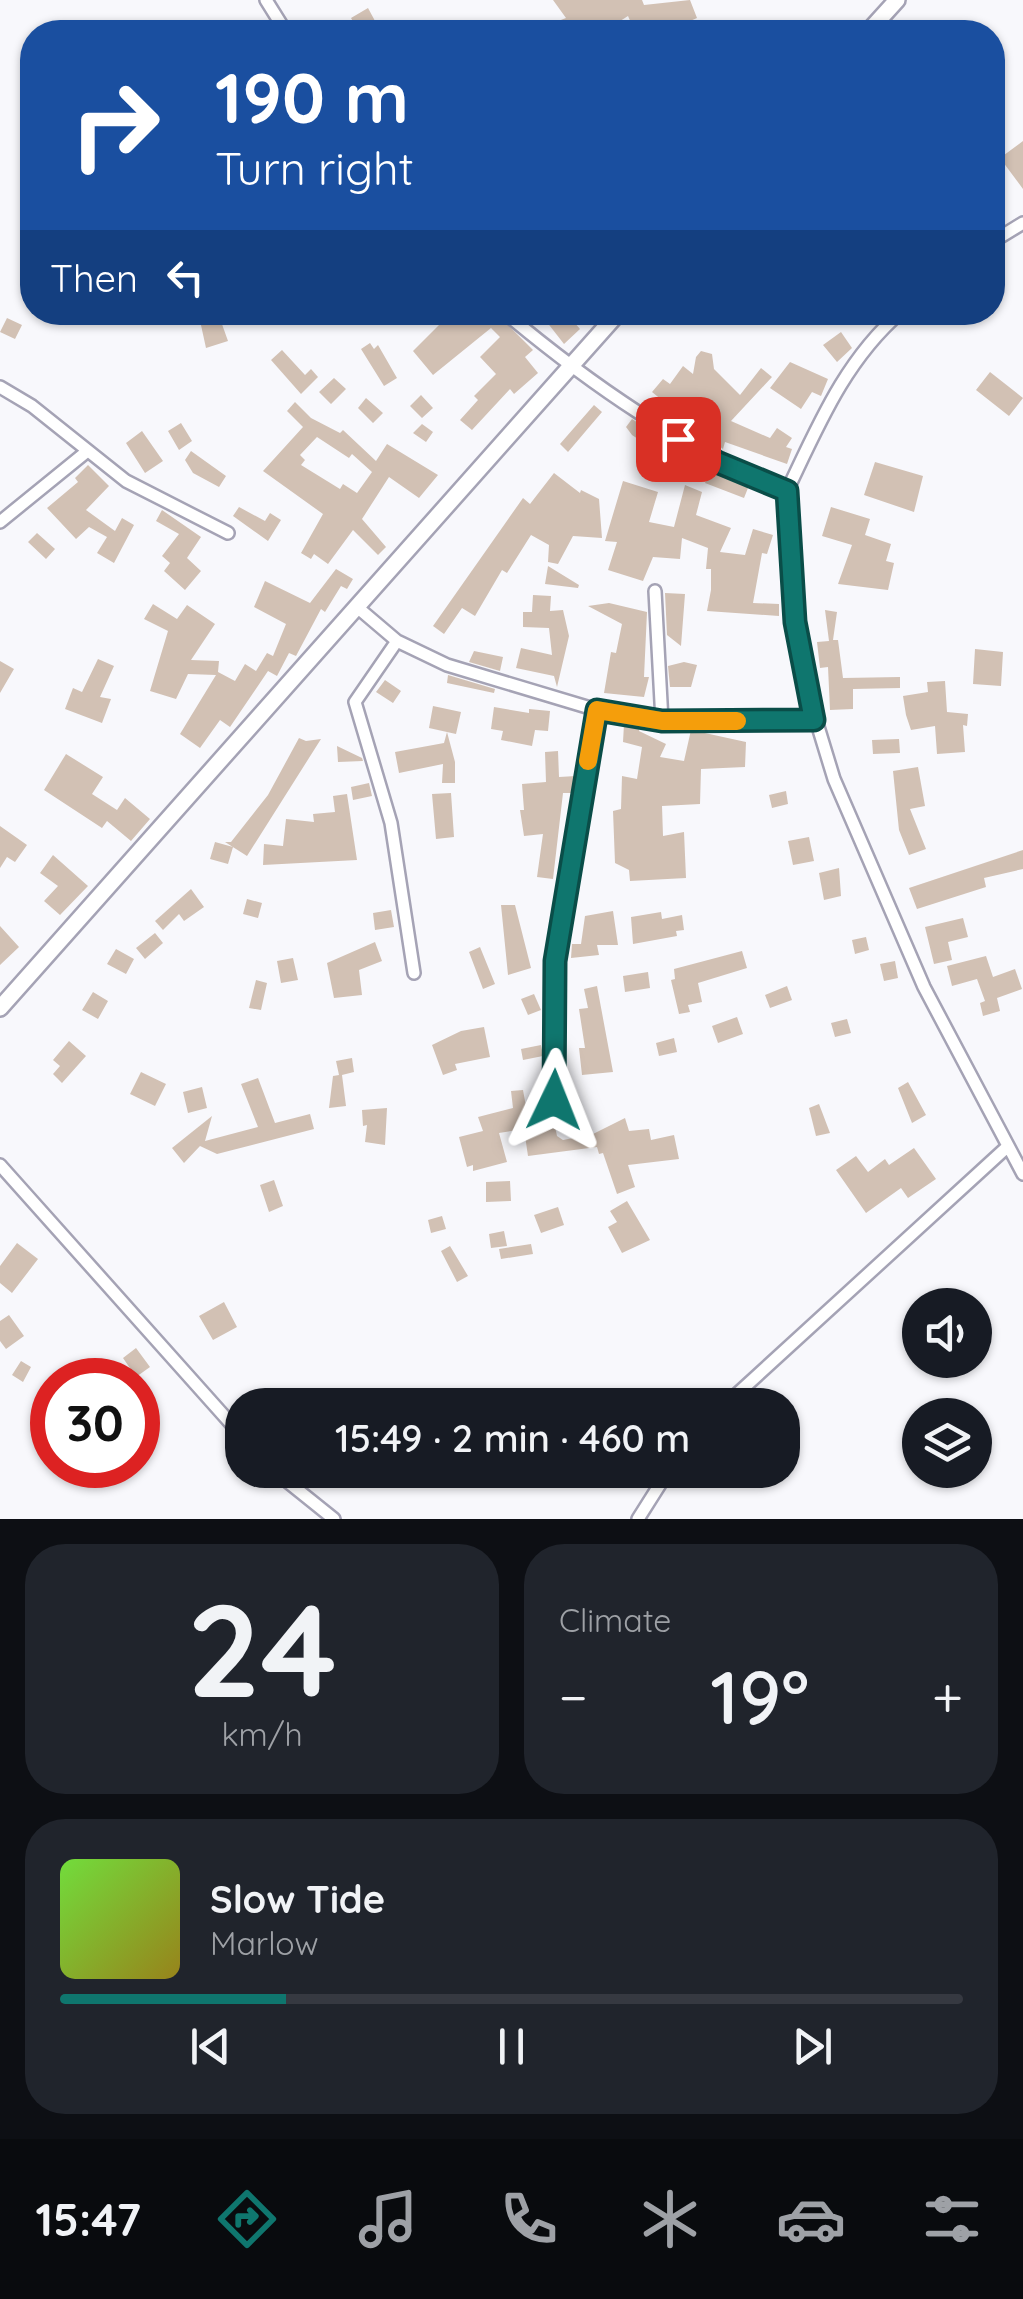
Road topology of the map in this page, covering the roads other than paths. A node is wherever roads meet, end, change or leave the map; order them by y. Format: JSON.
{"nodes":[{"id":1,"x":898,"y":0,"type":"edge"},
{"id":2,"x":879,"y":20,"type":"edge"},
{"id":3,"x":519,"y":325,"type":"edge"},
{"id":4,"x":608,"y":325,"type":"edge"},
{"id":5,"x":889,"y":325,"type":"edge"},
{"id":6,"x":570,"y":368,"type":"junction"},
{"id":7,"x":3,"y":394,"type":"edge"},
{"id":8,"x":86,"y":453,"type":"junction"},
{"id":9,"x":787,"y":491,"type":"junction"},
{"id":10,"x":0,"y":522,"type":"edge"},
{"id":11,"x":228,"y":533,"type":"dead end"},
{"id":12,"x":655,"y":591,"type":"dead end"},
{"id":13,"x":357,"y":607,"type":"junction"},
{"id":14,"x":398,"y":641,"type":"junction"},
{"id":15,"x":597,"y":710,"type":"junction"},
{"id":16,"x":814,"y":720,"type":"junction"},
{"id":17,"x":662,"y":721,"type":"junction"},
{"id":18,"x":414,"y":973,"type":"dead end"},
{"id":19,"x":0,"y":1008,"type":"edge"},
{"id":20,"x":554,"y":1100,"type":"dead end"},
{"id":21,"x":1006,"y":1148,"type":"junction"},
{"id":22,"x":0,"y":1165,"type":"edge"},
{"id":23,"x":1023,"y":1174,"type":"edge"},
{"id":24,"x":744,"y":1388,"type":"edge"},
{"id":25,"x":225,"y":1417,"type":"edge"},
{"id":26,"x":295,"y":1488,"type":"edge"},
{"id":27,"x":658,"y":1488,"type":"edge"},
{"id":28,"x":334,"y":1519,"type":"edge"},
{"id":29,"x":638,"y":1519,"type":"edge"}],
"edges":[{"from":1,"to":2,"type":"main road"},
{"from":3,"to":6,"type":"street"},
{"from":4,"to":6,"type":"main road"},
{"from":5,"to":9,"type":"street"},
{"from":6,"to":9,"type":"street"},
{"from":6,"to":13,"type":"main road"},
{"from":7,"to":8,"type":"street"},
{"from":8,"to":10,"type":"street"},
{"from":8,"to":11,"type":"street"},
{"from":9,"to":16,"type":"street"},
{"from":12,"to":17,"type":"street"},
{"from":13,"to":14,"type":"street"},
{"from":13,"to":19,"type":"main road"},
{"from":14,"to":15,"type":"street"},
{"from":14,"to":18,"type":"street"},
{"from":15,"to":17,"type":"street"},
{"from":15,"to":20,"type":"street"},
{"from":16,"to":17,"type":"street"},
{"from":16,"to":21,"type":"street"},
{"from":21,"to":23,"type":"street"},
{"from":21,"to":24,"type":"street"},
{"from":22,"to":25,"type":"street"},
{"from":26,"to":28,"type":"street"},
{"from":27,"to":29,"type":"street"}]}
